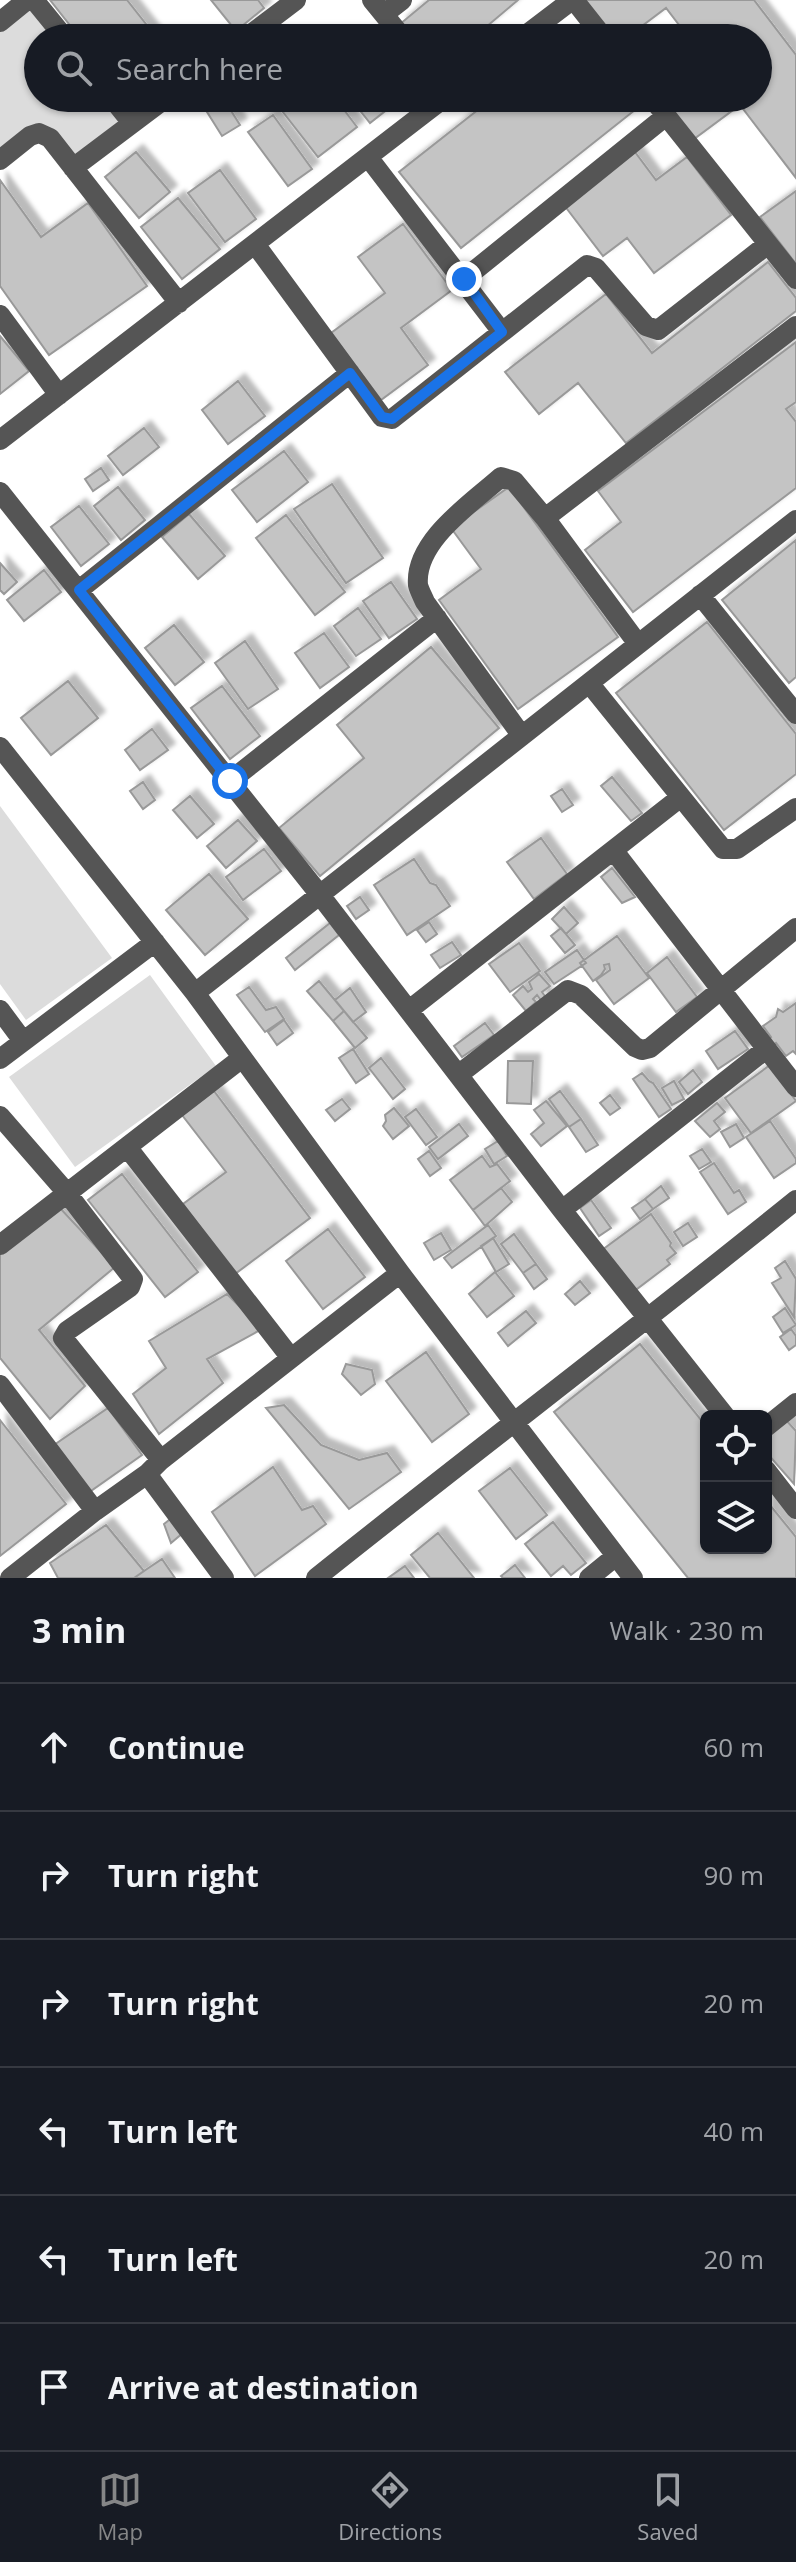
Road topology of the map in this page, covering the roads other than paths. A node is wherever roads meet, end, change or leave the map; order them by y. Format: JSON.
{"nodes":[{"id":1,"x":27,"y":0,"type":"edge"},
{"id":2,"x":34,"y":0,"type":"edge"},
{"id":3,"x":296,"y":0,"type":"edge"},
{"id":4,"x":402,"y":0,"type":"edge"},
{"id":5,"x":573,"y":0,"type":"edge"},
{"id":6,"x":378,"y":7,"type":"edge"},
{"id":7,"x":0,"y":22,"type":"edge"},
{"id":8,"x":54,"y":24,"type":"edge"},
{"id":9,"x":264,"y":24,"type":"edge"},
{"id":10,"x":392,"y":24,"type":"edge"},
{"id":11,"x":541,"y":24,"type":"edge"},
{"id":12,"x":593,"y":24,"type":"edge"},
{"id":13,"x":123,"y":112,"type":"edge"},
{"id":14,"x":147,"y":112,"type":"edge"},
{"id":15,"x":426,"y":112,"type":"edge"},
{"id":16,"x":663,"y":112,"type":"edge"},
{"id":17,"x":666,"y":116,"type":"junction"},
{"id":18,"x":132,"y":123,"type":"junction"},
{"id":19,"x":368,"y":157,"type":"junction"},
{"id":20,"x":0,"y":160,"type":"edge"},
{"id":21,"x":73,"y":168,"type":"junction"},
{"id":22,"x":255,"y":244,"type":"junction"},
{"id":23,"x":768,"y":244,"type":"junction"},
{"id":24,"x":464,"y":279,"type":"junction"},
{"id":25,"x":796,"y":279,"type":"edge"},
{"id":26,"x":179,"y":303,"type":"junction"},
{"id":27,"x":0,"y":315,"type":"edge"},
{"id":28,"x":796,"y":326,"type":"edge"},
{"id":29,"x":502,"y":332,"type":"junction"},
{"id":30,"x":350,"y":373,"type":"junction"},
{"id":31,"x":59,"y":395,"type":"junction"},
{"id":32,"x":0,"y":440,"type":"edge"},
{"id":33,"x":0,"y":492,"type":"edge"},
{"id":34,"x":545,"y":518,"type":"junction"},
{"id":35,"x":796,"y":520,"type":"edge"},
{"id":36,"x":79,"y":590,"type":"junction"},
{"id":37,"x":700,"y":595,"type":"junction"},
{"id":38,"x":437,"y":618,"type":"junction"},
{"id":39,"x":638,"y":644,"type":"junction"},
{"id":40,"x":589,"y":683,"type":"junction"},
{"id":41,"x":789,"y":690,"type":"edge"},
{"id":42,"x":796,"y":714,"type":"edge"},
{"id":43,"x":522,"y":736,"type":"junction"},
{"id":44,"x":0,"y":747,"type":"edge"},
{"id":45,"x":230,"y":781,"type":"junction"},
{"id":46,"x":681,"y":797,"type":"junction"},
{"id":47,"x":796,"y":808,"type":"edge"},
{"id":48,"x":614,"y":851,"type":"junction"},
{"id":49,"x":320,"y":895,"type":"junction"},
{"id":50,"x":796,"y":928,"type":"edge"},
{"id":51,"x":155,"y":942,"type":"junction"},
{"id":52,"x":722,"y":991,"type":"junction"},
{"id":53,"x":195,"y":993,"type":"junction"},
{"id":54,"x":0,"y":1010,"type":"edge"},
{"id":55,"x":409,"y":1010,"type":"junction"},
{"id":56,"x":23,"y":1041,"type":"junction"},
{"id":57,"x":766,"y":1049,"type":"junction"},
{"id":58,"x":242,"y":1058,"type":"junction"},
{"id":59,"x":0,"y":1059,"type":"edge"},
{"id":60,"x":458,"y":1075,"type":"junction"},
{"id":61,"x":796,"y":1087,"type":"edge"},
{"id":62,"x":0,"y":1116,"type":"edge"},
{"id":63,"x":127,"y":1147,"type":"junction"},
{"id":64,"x":67,"y":1193,"type":"junction"},
{"id":65,"x":796,"y":1200,"type":"edge"},
{"id":66,"x":562,"y":1210,"type":"junction"},
{"id":67,"x":0,"y":1245,"type":"edge"},
{"id":68,"x":400,"y":1273,"type":"junction"},
{"id":69,"x":650,"y":1319,"type":"junction"},
{"id":70,"x":291,"y":1358,"type":"junction"},
{"id":71,"x":0,"y":1385,"type":"edge"},
{"id":72,"x":796,"y":1403,"type":"edge"},
{"id":73,"x":720,"y":1410,"type":"edge"},
{"id":74,"x":512,"y":1422,"type":"junction"},
{"id":75,"x":772,"y":1422,"type":"edge"},
{"id":76,"x":154,"y":1467,"type":"junction"},
{"id":77,"x":772,"y":1478,"type":"edge"},
{"id":78,"x":795,"y":1507,"type":"edge"},
{"id":79,"x":95,"y":1511,"type":"junction"},
{"id":80,"x":616,"y":1556,"type":"junction"},
{"id":81,"x":10,"y":1578,"type":"edge"},
{"id":82,"x":224,"y":1578,"type":"edge"},
{"id":83,"x":316,"y":1578,"type":"edge"},
{"id":84,"x":589,"y":1578,"type":"edge"},
{"id":85,"x":633,"y":1578,"type":"edge"}],
"edges":[{"from":1,"to":7,"type":"street"},
{"from":2,"to":8,"type":"street"},
{"from":3,"to":9,"type":"street"},
{"from":4,"to":6,"type":"street"},
{"from":5,"to":11,"type":"street"},
{"from":5,"to":12,"type":"street"},
{"from":6,"to":10,"type":"street"},
{"from":13,"to":18,"type":"street"},
{"from":14,"to":18,"type":"street"},
{"from":15,"to":19,"type":"street"},
{"from":16,"to":17,"type":"street"},
{"from":17,"to":23,"type":"street"},
{"from":17,"to":24,"type":"street"},
{"from":18,"to":21,"type":"street"},
{"from":19,"to":22,"type":"street"},
{"from":19,"to":24,"type":"street"},
{"from":20,"to":21,"type":"street"},
{"from":21,"to":26,"type":"street"},
{"from":22,"to":26,"type":"street"},
{"from":22,"to":30,"type":"street"},
{"from":23,"to":25,"type":"street"},
{"from":23,"to":29,"type":"street"},
{"from":24,"to":29,"type":"street"},
{"from":26,"to":31,"type":"street"},
{"from":27,"to":31,"type":"street"},
{"from":28,"to":34,"type":"street"},
{"from":29,"to":30,"type":"street"},
{"from":30,"to":36,"type":"street"},
{"from":31,"to":32,"type":"street"},
{"from":33,"to":36,"type":"street"},
{"from":34,"to":38,"type":"street"},
{"from":34,"to":39,"type":"street"},
{"from":35,"to":37,"type":"street"},
{"from":36,"to":45,"type":"street"},
{"from":37,"to":39,"type":"street"},
{"from":37,"to":41,"type":"street"},
{"from":38,"to":43,"type":"street"},
{"from":38,"to":45,"type":"street"},
{"from":39,"to":40,"type":"street"},
{"from":40,"to":43,"type":"street"},
{"from":40,"to":46,"type":"street"},
{"from":41,"to":42,"type":"street"},
{"from":43,"to":49,"type":"street"},
{"from":44,"to":51,"type":"street"},
{"from":45,"to":49,"type":"street"},
{"from":46,"to":47,"type":"street"},
{"from":46,"to":48,"type":"street"},
{"from":48,"to":52,"type":"street"},
{"from":48,"to":55,"type":"street"},
{"from":49,"to":53,"type":"street"},
{"from":49,"to":55,"type":"street"},
{"from":50,"to":52,"type":"street"},
{"from":51,"to":53,"type":"street"},
{"from":51,"to":56,"type":"street"},
{"from":52,"to":57,"type":"street"},
{"from":52,"to":60,"type":"street"},
{"from":53,"to":58,"type":"street"},
{"from":54,"to":56,"type":"street"},
{"from":55,"to":60,"type":"street"},
{"from":56,"to":59,"type":"street"},
{"from":57,"to":61,"type":"street"},
{"from":57,"to":66,"type":"street"},
{"from":58,"to":63,"type":"street"},
{"from":58,"to":68,"type":"street"},
{"from":60,"to":66,"type":"street"},
{"from":62,"to":64,"type":"street"},
{"from":63,"to":64,"type":"street"},
{"from":63,"to":70,"type":"street"},
{"from":64,"to":67,"type":"street"},
{"from":64,"to":76,"type":"street"},
{"from":65,"to":69,"type":"street"},
{"from":66,"to":69,"type":"street"},
{"from":68,"to":70,"type":"street"},
{"from":68,"to":74,"type":"street"},
{"from":69,"to":73,"type":"street"},
{"from":69,"to":74,"type":"street"},
{"from":70,"to":76,"type":"street"},
{"from":71,"to":79,"type":"street"},
{"from":72,"to":75,"type":"street"},
{"from":74,"to":80,"type":"street"},
{"from":74,"to":83,"type":"street"},
{"from":76,"to":79,"type":"street"},
{"from":76,"to":82,"type":"street"},
{"from":77,"to":78,"type":"street"},
{"from":79,"to":81,"type":"street"},
{"from":80,"to":84,"type":"street"},
{"from":80,"to":85,"type":"street"}]}
